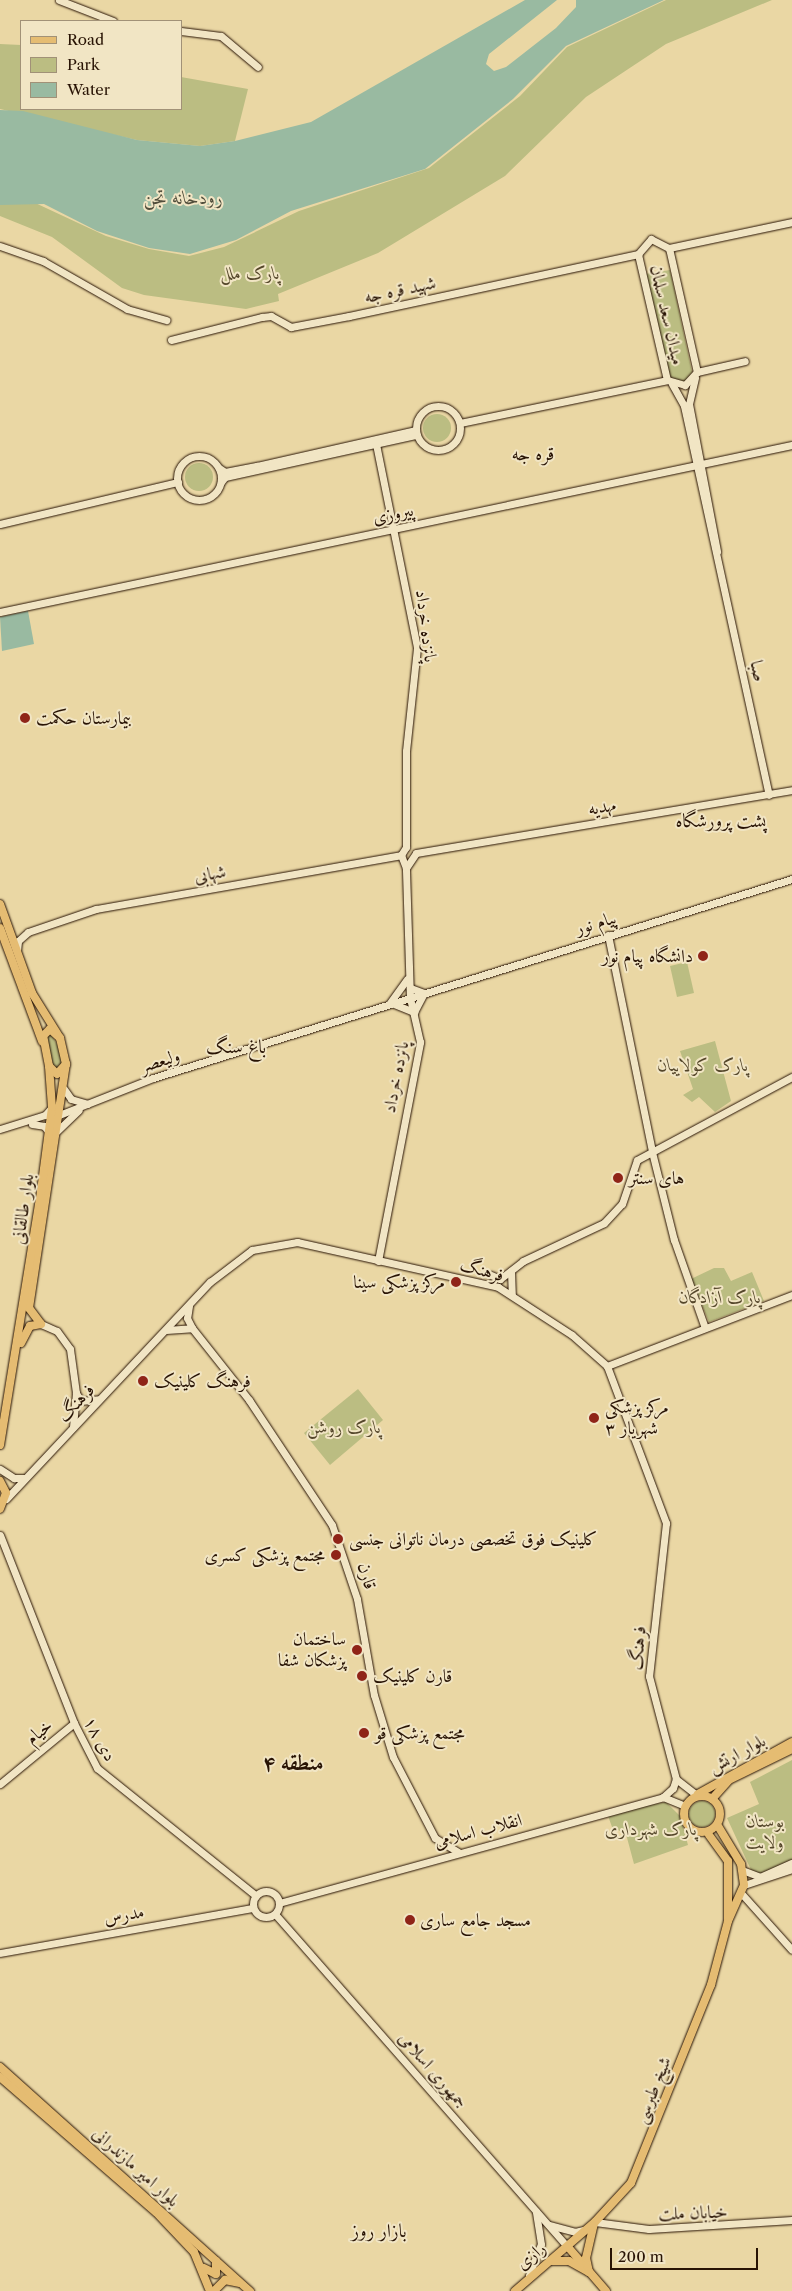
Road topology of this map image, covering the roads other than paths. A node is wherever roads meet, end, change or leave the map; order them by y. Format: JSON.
{"nodes":[{"id":1,"x":59,"y":0,"type":"edge"},
{"id":2,"x":110,"y":20,"type":"edge"},
{"id":3,"x":182,"y":31,"type":"edge"},
{"id":4,"x":258,"y":67,"type":"dead end"},
{"id":5,"x":792,"y":222,"type":"edge"},
{"id":6,"x":0,"y":246,"type":"edge"},
{"id":7,"x":669,"y":248,"type":"junction"},
{"id":8,"x":638,"y":254,"type":"junction"},
{"id":9,"x":166,"y":320,"type":"dead end"},
{"id":10,"x":171,"y":340,"type":"dead end"},
{"id":11,"x":745,"y":361,"type":"dead end"},
{"id":12,"x":696,"y":375,"type":"junction"},
{"id":13,"x":669,"y":382,"type":"junction"},
{"id":14,"x":460,"y":423,"type":"junction"},
{"id":15,"x":416,"y":432,"type":"junction"},
{"id":16,"x":376,"y":444,"type":"junction"},
{"id":17,"x":792,"y":445,"type":"edge"},
{"id":18,"x":698,"y":465,"type":"junction"},
{"id":19,"x":219,"y":468,"type":"junction"},
{"id":20,"x":178,"y":482,"type":"junction"},
{"id":21,"x":220,"y":482,"type":"junction"},
{"id":22,"x":0,"y":524,"type":"edge"},
{"id":23,"x":396,"y":529,"type":"junction"},
{"id":24,"x":0,"y":612,"type":"edge"},
{"id":25,"x":792,"y":790,"type":"edge"},
{"id":26,"x":769,"y":795,"type":"junction"},
{"id":27,"x":406,"y":847,"type":"junction"},
{"id":28,"x":416,"y":853,"type":"junction"},
{"id":29,"x":401,"y":856,"type":"junction"},
{"id":30,"x":406,"y":868,"type":"junction"},
{"id":31,"x":792,"y":879,"type":"edge"},
{"id":32,"x":0,"y":904,"type":"edge"},
{"id":33,"x":3,"y":925,"type":"edge"},
{"id":34,"x":28,"y":932,"type":"junction"},
{"id":35,"x":608,"y":935,"type":"junction"},
{"id":36,"x":18,"y":956,"type":"junction"},
{"id":37,"x":408,"y":971,"type":"junction"},
{"id":38,"x":410,"y":988,"type":"junction"},
{"id":39,"x":424,"y":993,"type":"junction"},
{"id":40,"x":410,"y":998,"type":"junction"},
{"id":41,"x":390,"y":1005,"type":"junction"},
{"id":42,"x":42,"y":1011,"type":"junction"},
{"id":43,"x":414,"y":1012,"type":"junction"},
{"id":44,"x":35,"y":1020,"type":"junction"},
{"id":45,"x":60,"y":1038,"type":"junction"},
{"id":46,"x":43,"y":1044,"type":"junction"},
{"id":47,"x":66,"y":1064,"type":"junction"},
{"id":48,"x":49,"y":1066,"type":"junction"},
{"id":49,"x":792,"y":1076,"type":"edge"},
{"id":50,"x":64,"y":1089,"type":"junction"},
{"id":51,"x":87,"y":1104,"type":"junction"},
{"id":52,"x":52,"y":1107,"type":"junction"},
{"id":53,"x":59,"y":1115,"type":"junction"},
{"id":54,"x":50,"y":1119,"type":"junction"},
{"id":55,"x":32,"y":1124,"type":"junction"},
{"id":56,"x":0,"y":1129,"type":"edge"},
{"id":57,"x":53,"y":1131,"type":"junction"},
{"id":58,"x":0,"y":1134,"type":"edge"},
{"id":59,"x":650,"y":1139,"type":"junction"},
{"id":60,"x":661,"y":1147,"type":"junction"},
{"id":61,"x":652,"y":1152,"type":"junction"},
{"id":62,"x":642,"y":1157,"type":"junction"},
{"id":63,"x":655,"y":1162,"type":"junction"},
{"id":64,"x":378,"y":1261,"type":"junction"},
{"id":65,"x":512,"y":1268,"type":"junction"},
{"id":66,"x":491,"y":1275,"type":"dead end"},
{"id":67,"x":512,"y":1295,"type":"junction"},
{"id":68,"x":792,"y":1295,"type":"edge"},
{"id":69,"x":191,"y":1303,"type":"junction"},
{"id":70,"x":41,"y":1324,"type":"junction"},
{"id":71,"x":192,"y":1328,"type":"junction"},
{"id":72,"x":705,"y":1328,"type":"junction"},
{"id":73,"x":162,"y":1331,"type":"junction"},
{"id":74,"x":17,"y":1357,"type":"junction"},
{"id":75,"x":607,"y":1366,"type":"junction"},
{"id":76,"x":76,"y":1393,"type":"junction"},
{"id":77,"x":103,"y":1396,"type":"junction"},
{"id":78,"x":73,"y":1427,"type":"junction"},
{"id":79,"x":0,"y":1444,"type":"edge"},
{"id":80,"x":0,"y":1469,"type":"edge"},
{"id":81,"x":24,"y":1478,"type":"junction"},
{"id":82,"x":0,"y":1481,"type":"edge"},
{"id":83,"x":6,"y":1499,"type":"junction"},
{"id":84,"x":0,"y":1509,"type":"edge"},
{"id":85,"x":0,"y":1535,"type":"edge"},
{"id":86,"x":74,"y":1723,"type":"junction"},
{"id":87,"x":792,"y":1742,"type":"edge"},
{"id":88,"x":792,"y":1749,"type":"edge"},
{"id":89,"x":676,"y":1779,"type":"junction"},
{"id":90,"x":0,"y":1784,"type":"edge"},
{"id":91,"x":696,"y":1794,"type":"junction"},
{"id":92,"x":662,"y":1797,"type":"junction"},
{"id":93,"x":712,"y":1799,"type":"junction"},
{"id":94,"x":685,"y":1806,"type":"junction"},
{"id":95,"x":718,"y":1826,"type":"junction"},
{"id":96,"x":709,"y":1835,"type":"junction"},
{"id":97,"x":458,"y":1852,"type":"junction"},
{"id":98,"x":792,"y":1863,"type":"edge"},
{"id":99,"x":792,"y":1869,"type":"edge"},
{"id":100,"x":742,"y":1870,"type":"junction"},
{"id":101,"x":728,"y":1885,"type":"junction"},
{"id":102,"x":744,"y":1885,"type":"junction"},
{"id":103,"x":741,"y":1894,"type":"junction"},
{"id":104,"x":256,"y":1896,"type":"junction"},
{"id":105,"x":279,"y":1903,"type":"junction"},
{"id":106,"x":253,"y":1908,"type":"junction"},
{"id":107,"x":275,"y":1914,"type":"junction"},
{"id":108,"x":728,"y":1921,"type":"junction"},
{"id":109,"x":792,"y":1950,"type":"edge"},
{"id":110,"x":0,"y":1953,"type":"edge"},
{"id":111,"x":0,"y":2067,"type":"edge"},
{"id":112,"x":0,"y":2077,"type":"edge"},
{"id":113,"x":536,"y":2210,"type":"junction"},
{"id":114,"x":792,"y":2220,"type":"edge"},
{"id":115,"x":595,"y":2222,"type":"junction"},
{"id":116,"x":548,"y":2224,"type":"junction"},
{"id":117,"x":587,"y":2229,"type":"junction"},
{"id":118,"x":568,"y":2247,"type":"junction"},
{"id":119,"x":215,"y":2258,"type":"junction"},
{"id":120,"x":548,"y":2261,"type":"junction"},
{"id":121,"x":200,"y":2262,"type":"junction"},
{"id":122,"x":589,"y":2272,"type":"junction"},
{"id":123,"x":529,"y":2275,"type":"junction"},
{"id":124,"x":248,"y":2290,"type":"edge"},
{"id":125,"x":212,"y":2291,"type":"edge"},
{"id":126,"x":515,"y":2291,"type":"edge"},
{"id":127,"x":606,"y":2291,"type":"edge"}],
"edges":[{"from":1,"to":2,"type":"street"},
{"from":3,"to":4,"type":"street"},
{"from":5,"to":7,"type":"street"},
{"from":6,"to":9,"type":"street"},
{"from":7,"to":8,"type":"street","name":"میدان سعد سلمان"},
{"from":7,"to":12,"type":"street","name":"میدان سعد سلمان"},
{"from":8,"to":10,"type":"street","name":"شهید قره جه"},
{"from":8,"to":13,"type":"street","name":"میدان سعد سلمان"},
{"from":11,"to":12,"type":"street"},
{"from":12,"to":13,"type":"street","name":"میدان سعد سلمان"},
{"from":12,"to":18,"type":"street","name":"صبا"},
{"from":13,"to":14,"type":"street"},
{"from":13,"to":18,"type":"street","name":"صبا"},
{"from":14,"to":15,"type":"street"},
{"from":14,"to":15,"type":"street"},
{"from":15,"to":16,"type":"street"},
{"from":15,"to":19,"type":"street"},
{"from":16,"to":21,"type":"street"},
{"from":16,"to":23,"type":"street","name":"پانزده خرداد"},
{"from":17,"to":18,"type":"street","name":"پیروزی"},
{"from":18,"to":23,"type":"street","name":"پیروزی"},
{"from":18,"to":26,"type":"street","name":"صبا"},
{"from":19,"to":20,"type":"street"},
{"from":19,"to":21,"type":"street"},
{"from":20,"to":21,"type":"street"},
{"from":20,"to":22,"type":"street"},
{"from":23,"to":24,"type":"street","name":"پیروزی"},
{"from":23,"to":27,"type":"street","name":"پانزده خرداد"},
{"from":25,"to":26,"type":"street","name":"مهدیه"},
{"from":26,"to":28,"type":"street","name":"مهدیه"},
{"from":27,"to":28,"type":"street"},
{"from":27,"to":29,"type":"street","name":"پانزده خرداد"},
{"from":28,"to":30,"type":"street"},
{"from":29,"to":30,"type":"street","name":"پانزده خرداد"},
{"from":29,"to":34,"type":"street","name":"شهابی"},
{"from":30,"to":37,"type":"street","name":"پانزده خرداد"},
{"from":31,"to":35,"type":"street","name":"پیام نور"},
{"from":32,"to":33,"type":"main road"},
{"from":33,"to":34,"type":"street"},
{"from":33,"to":36,"type":"main road"},
{"from":33,"to":44,"type":"main road"},
{"from":34,"to":36,"type":"street"},
{"from":35,"to":39,"type":"street","name":"پیام نور"},
{"from":35,"to":59,"type":"street"},
{"from":36,"to":42,"type":"main road"},
{"from":37,"to":38,"type":"street","name":"پانزده خرداد"},
{"from":37,"to":41,"type":"street"},
{"from":38,"to":39,"type":"street"},
{"from":38,"to":40,"type":"street","name":"پانزده خرداد"},
{"from":39,"to":40,"type":"street","name":"پیام نور"},
{"from":39,"to":43,"type":"street"},
{"from":40,"to":41,"type":"street","name":"ولیعصر"},
{"from":40,"to":43,"type":"street","name":"پانزده خرداد"},
{"from":41,"to":43,"type":"street"},
{"from":41,"to":51,"type":"street","name":"ولیعصر"},
{"from":42,"to":44,"type":"main road"},
{"from":42,"to":45,"type":"main road"},
{"from":43,"to":64,"type":"street","name":"پانزده خرداد"},
{"from":44,"to":46,"type":"main road"},
{"from":45,"to":46,"type":"main road"},
{"from":45,"to":47,"type":"main road","name":"بلوار طالقانی"},
{"from":46,"to":48,"type":"main road","name":"بلوار طالقانی"},
{"from":47,"to":48,"type":"main road"},
{"from":47,"to":50,"type":"main road","name":"بلوار طالقانی"},
{"from":48,"to":52,"type":"main road","name":"بلوار طالقانی"},
{"from":49,"to":60,"type":"street"},
{"from":50,"to":51,"type":"street"},
{"from":50,"to":53,"type":"main road","name":"بلوار طالقانی"},
{"from":51,"to":53,"type":"street","name":"ولیعصر"},
{"from":51,"to":57,"type":"street"},
{"from":52,"to":54,"type":"main road","name":"بلوار طالقانی"},
{"from":52,"to":56,"type":"street"},
{"from":53,"to":54,"type":"main road"},
{"from":53,"to":57,"type":"main road","name":"بلوار طالقانی"},
{"from":54,"to":55,"type":"street"},
{"from":54,"to":57,"type":"main road","name":"بلوار طالقانی"},
{"from":55,"to":57,"type":"street"},
{"from":55,"to":58,"type":"street"},
{"from":57,"to":70,"type":"main road","name":"بلوار طالقانی"},
{"from":57,"to":74,"type":"main road","name":"بلوار طالقانی"},
{"from":59,"to":60,"type":"street"},
{"from":59,"to":61,"type":"street"},
{"from":60,"to":61,"type":"street"},
{"from":60,"to":63,"type":"street"},
{"from":61,"to":62,"type":"street"},
{"from":61,"to":63,"type":"street"},
{"from":62,"to":63,"type":"street"},
{"from":62,"to":65,"type":"street"},
{"from":63,"to":72,"type":"street"},
{"from":64,"to":67,"type":"street","name":"فرهنگ"},
{"from":64,"to":69,"type":"street","name":"فرهنگ"},
{"from":65,"to":66,"type":"street"},
{"from":65,"to":67,"type":"street"},
{"from":67,"to":75,"type":"street","name":"فرهنگ"},
{"from":68,"to":72,"type":"street"},
{"from":69,"to":71,"type":"street"},
{"from":69,"to":73,"type":"street","name":"فرهنگ"},
{"from":70,"to":74,"type":"main road"},
{"from":70,"to":76,"type":"street"},
{"from":71,"to":73,"type":"street"},
{"from":71,"to":97,"type":"street","name":"قارن"},
{"from":72,"to":75,"type":"street"},
{"from":73,"to":77,"type":"street","name":"فرهنگ"},
{"from":74,"to":79,"type":"main road","name":"بلوار طالقانی"},
{"from":75,"to":89,"type":"street","name":"فرهنگ"},
{"from":76,"to":77,"type":"street"},
{"from":76,"to":78,"type":"street"},
{"from":77,"to":78,"type":"street","name":"فرهنگ"},
{"from":78,"to":81,"type":"street","name":"فرهنگ"},
{"from":80,"to":81,"type":"street"},
{"from":81,"to":83,"type":"street","name":"فرهنگ"},
{"from":82,"to":83,"type":"main road"},
{"from":83,"to":84,"type":"main road"},
{"from":85,"to":86,"type":"street","name":"۱۸ دی"},
{"from":86,"to":90,"type":"street","name":"خیام"},
{"from":86,"to":104,"type":"street","name":"۱۸ دی"},
{"from":87,"to":91,"type":"main road","name":"بلوار ارتش"},
{"from":88,"to":93,"type":"main road","name":"بلوار ارتش"},
{"from":89,"to":91,"type":"street"},
{"from":89,"to":92,"type":"street"},
{"from":91,"to":93,"type":"main road"},
{"from":91,"to":94,"type":"main road"},
{"from":92,"to":94,"type":"street"},
{"from":92,"to":97,"type":"street","name":"انقلاب اسلامی"},
{"from":93,"to":95,"type":"main road"},
{"from":94,"to":96,"type":"main road"},
{"from":95,"to":96,"type":"main road"},
{"from":95,"to":100,"type":"main road","name":"شیخ طبرسی"},
{"from":96,"to":101,"type":"main road","name":"شیخ طبرسی"},
{"from":97,"to":105,"type":"street","name":"انقلاب اسلامی"},
{"from":98,"to":100,"type":"street"},
{"from":99,"to":102,"type":"street"},
{"from":100,"to":102,"type":"main road","name":"شیخ طبرسی"},
{"from":101,"to":103,"type":"main road"},
{"from":101,"to":108,"type":"main road","name":"شیخ طبرسی"},
{"from":102,"to":103,"type":"main road","name":"شیخ طبرسی"},
{"from":103,"to":108,"type":"main road","name":"شیخ طبرسی"},
{"from":103,"to":109,"type":"street"},
{"from":104,"to":105,"type":"street"},
{"from":104,"to":106,"type":"street"},
{"from":105,"to":107,"type":"street"},
{"from":106,"to":107,"type":"street"},
{"from":106,"to":110,"type":"street","name":"مدرس"},
{"from":107,"to":113,"type":"street","name":"جمهوری اسلامی"},
{"from":108,"to":115,"type":"main road","name":"شیخ طبرسی"},
{"from":111,"to":119,"type":"main road","name":"بلوار امیر مازندرانی"},
{"from":112,"to":121,"type":"main road","name":"بلوار امیر مازندرانی"},
{"from":113,"to":116,"type":"street","name":"جمهوری اسلامی"},
{"from":113,"to":123,"type":"street"},
{"from":114,"to":115,"type":"street","name":"خیابان ملت"},
{"from":115,"to":117,"type":"main road","name":"شیخ طبرسی"},
{"from":115,"to":122,"type":"main road"},
{"from":116,"to":117,"type":"street"},
{"from":116,"to":118,"type":"street","name":"جمهوری اسلامی"},
{"from":117,"to":118,"type":"main road","name":"شیخ طبرسی"},
{"from":118,"to":120,"type":"main road","name":"رازی"},
{"from":118,"to":122,"type":"main road"},
{"from":119,"to":121,"type":"main road"},
{"from":119,"to":124,"type":"main road","name":"بلوار امیر مازندرانی"},
{"from":120,"to":122,"type":"main road"},
{"from":120,"to":123,"type":"main road","name":"رازی"},
{"from":121,"to":125,"type":"main road","name":"بلوار امیر مازندرانی"},
{"from":122,"to":127,"type":"main road"},
{"from":123,"to":126,"type":"main road","name":"رازی"},
{"from":124,"to":125,"type":"main road"}]}
